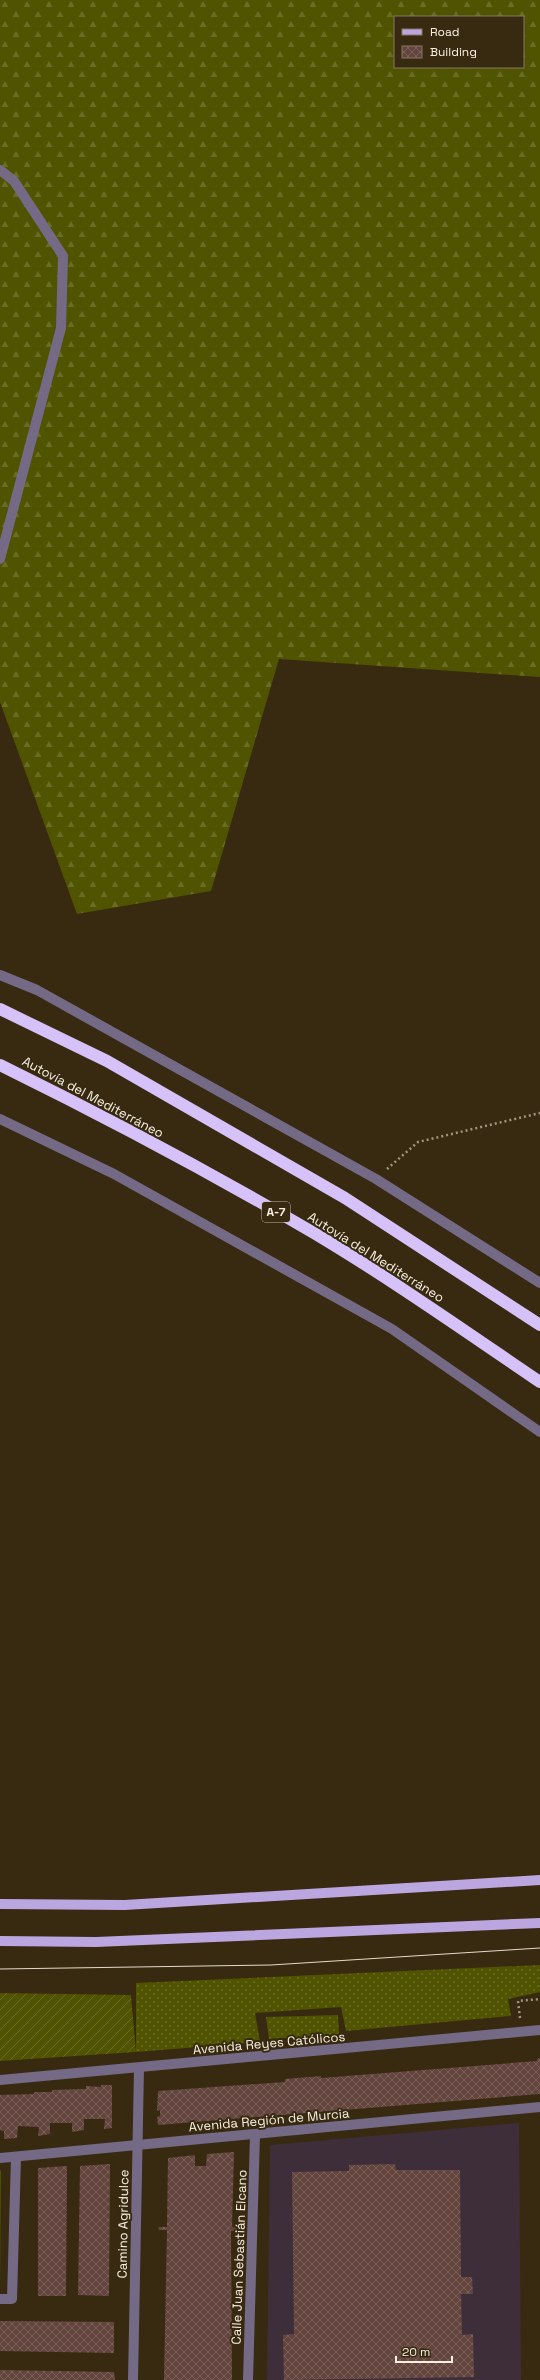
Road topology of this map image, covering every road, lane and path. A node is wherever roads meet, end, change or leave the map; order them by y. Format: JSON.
{"nodes":[{"id":1,"x":0,"y":170,"type":"edge"},
{"id":2,"x":0,"y":559,"type":"edge"},
{"id":3,"x":0,"y":975,"type":"edge"},
{"id":4,"x":0,"y":1009,"type":"edge"},
{"id":5,"x":0,"y":1065,"type":"edge"},
{"id":6,"x":540,"y":1113,"type":"edge"},
{"id":7,"x":0,"y":1119,"type":"edge"},
{"id":8,"x":376,"y":1179,"type":"junction"},
{"id":9,"x":540,"y":1283,"type":"edge"},
{"id":10,"x":540,"y":1325,"type":"edge"},
{"id":11,"x":540,"y":1382,"type":"edge"},
{"id":12,"x":540,"y":1432,"type":"edge"},
{"id":13,"x":540,"y":1880,"type":"edge"},
{"id":14,"x":0,"y":1904,"type":"edge"},
{"id":15,"x":540,"y":1923,"type":"edge"},
{"id":16,"x":0,"y":1941,"type":"edge"},
{"id":17,"x":540,"y":1998,"type":"edge"},
{"id":18,"x":540,"y":2030,"type":"edge"},
{"id":19,"x":521,"y":2032,"type":"junction"},
{"id":20,"x":139,"y":2068,"type":"junction"},
{"id":21,"x":0,"y":2080,"type":"edge"},
{"id":22,"x":540,"y":2107,"type":"edge"},
{"id":23,"x":255,"y":2134,"type":"junction"},
{"id":24,"x":137,"y":2145,"type":"junction"},
{"id":25,"x":16,"y":2157,"type":"junction"},
{"id":26,"x":0,"y":2158,"type":"edge"},
{"id":27,"x":0,"y":2299,"type":"edge"},
{"id":28,"x":133,"y":2380,"type":"edge"},
{"id":29,"x":248,"y":2380,"type":"edge"}],
"edges":[{"from":1,"to":2,"type":"street"},
{"from":3,"to":8,"type":"street"},
{"from":4,"to":10,"type":"highway"},
{"from":5,"to":11,"type":"highway","name":"Autovía del Mediterráneo","number":"A-7"},
{"from":6,"to":8,"type":"path"},
{"from":7,"to":12,"type":"street"},
{"from":8,"to":9,"type":"street"},
{"from":13,"to":14,"type":"main road"},
{"from":15,"to":16,"type":"main road"},
{"from":17,"to":19,"type":"path"},
{"from":18,"to":19,"type":"street","name":"Avenida Reyes Católicos"},
{"from":19,"to":20,"type":"street","name":"Avenida Reyes Católicos"},
{"from":20,"to":21,"type":"street","name":"Avenida Reyes Católicos"},
{"from":20,"to":24,"type":"street","name":"Camino Agridulce"},
{"from":22,"to":23,"type":"street","name":"Avenida Región de Murcia"},
{"from":23,"to":24,"type":"street","name":"Avenida Región de Murcia"},
{"from":23,"to":29,"type":"street","name":"Calle Juan Sebastián Elcano"},
{"from":24,"to":25,"type":"street","name":"Avenida Región de Murcia"},
{"from":24,"to":28,"type":"street","name":"Camino Agridulce"},
{"from":25,"to":26,"type":"street","name":"Avenida Región de Murcia"},
{"from":25,"to":27,"type":"street"}]}
